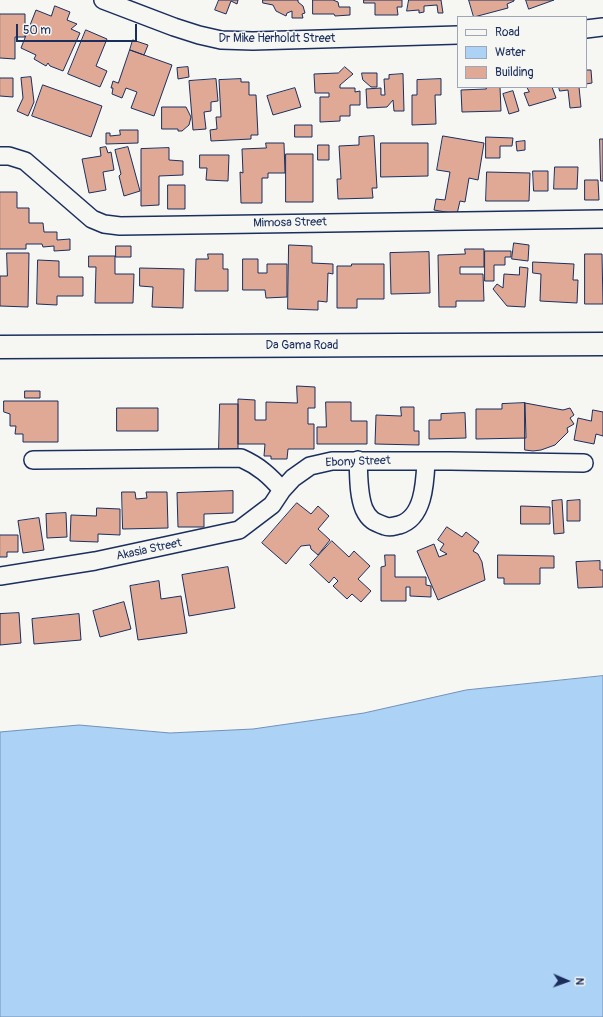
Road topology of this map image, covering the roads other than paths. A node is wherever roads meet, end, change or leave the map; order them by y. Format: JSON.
{"nodes":[{"id":1,"x":103,"y":0,"type":"edge"},
{"id":2,"x":603,"y":27,"type":"edge"},
{"id":3,"x":587,"y":29,"type":"edge"},
{"id":4,"x":457,"y":35,"type":"edge"},
{"id":5,"x":0,"y":156,"type":"edge"},
{"id":6,"x":603,"y":219,"type":"edge"},
{"id":7,"x":603,"y":344,"type":"edge"},
{"id":8,"x":0,"y":347,"type":"edge"},
{"id":9,"x":33,"y":460,"type":"dead end"},
{"id":10,"x":358,"y":460,"type":"junction"},
{"id":11,"x":426,"y":461,"type":"junction"},
{"id":12,"x":584,"y":464,"type":"dead end"},
{"id":13,"x":282,"y":490,"type":"junction"},
{"id":14,"x":0,"y":576,"type":"edge"}],
"edges":[{"from":1,"to":4,"type":"street","name":"Dr Mike Herholdt Street"},
{"from":2,"to":3,"type":"street"},
{"from":5,"to":6,"type":"street","name":"Mimosa Street"},
{"from":7,"to":8,"type":"street","name":"Da Gama Road"},
{"from":9,"to":13,"type":"street"},
{"from":10,"to":11,"type":"street","name":"Ebony Street"},
{"from":10,"to":11,"type":"street"},
{"from":10,"to":13,"type":"street","name":"Ebony Street"},
{"from":11,"to":12,"type":"street","name":"Ebony Street"},
{"from":13,"to":14,"type":"street","name":"Akasia Street"}]}
